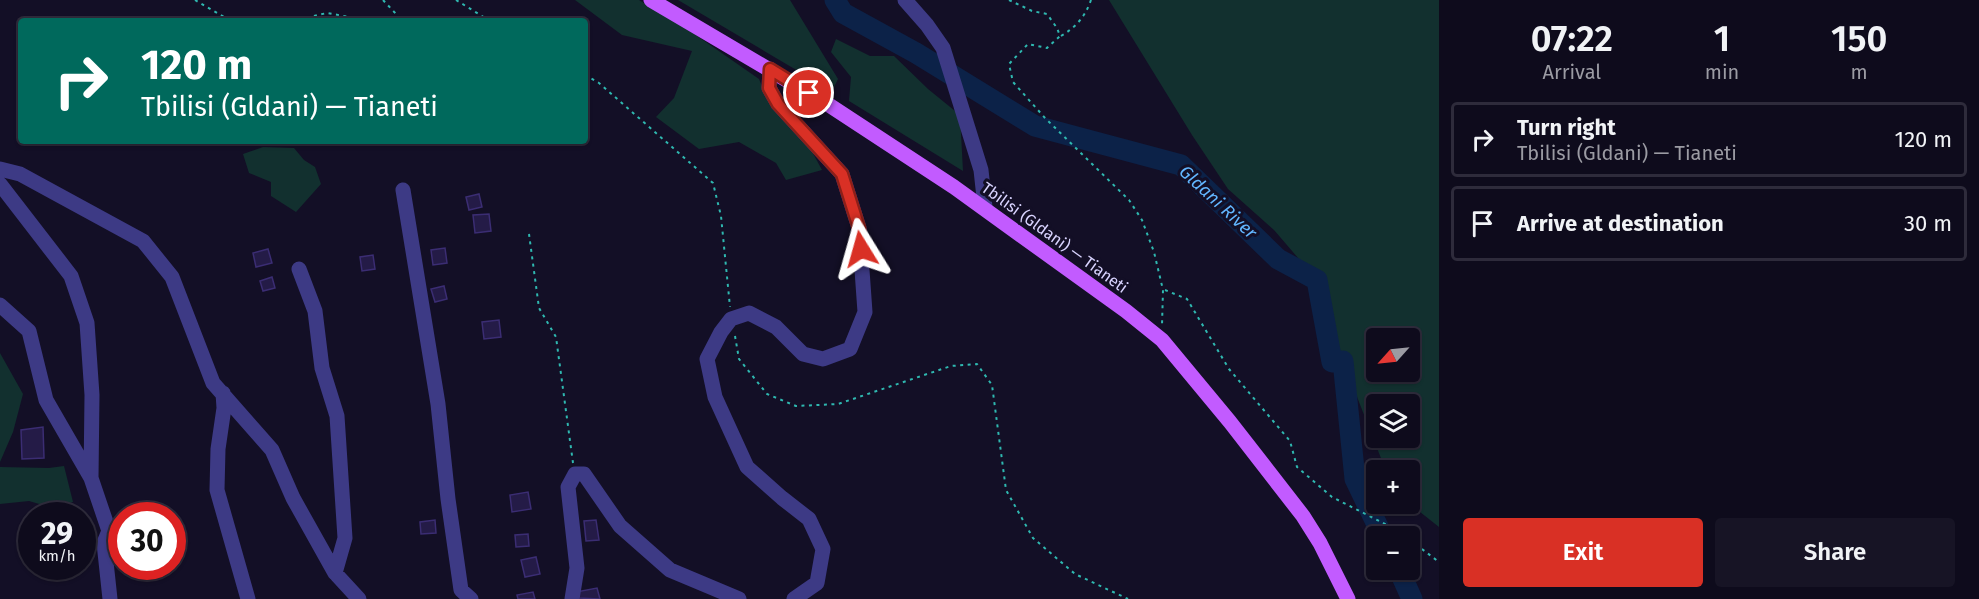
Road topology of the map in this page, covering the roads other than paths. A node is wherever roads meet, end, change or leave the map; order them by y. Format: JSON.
{"nodes":[{"id":1,"x":651,"y":0,"type":"edge"},
{"id":2,"x":905,"y":0,"type":"edge"},
{"id":3,"x":770,"y":69,"type":"junction"},
{"id":4,"x":0,"y":169,"type":"edge"},
{"id":5,"x":0,"y":184,"type":"edge"},
{"id":6,"x":404,"y":190,"type":"dead end"},
{"id":7,"x":985,"y":207,"type":"junction"},
{"id":8,"x":299,"y":269,"type":"dead end"},
{"id":9,"x":0,"y":305,"type":"edge"},
{"id":10,"x":223,"y":393,"type":"junction"},
{"id":11,"x":91,"y":478,"type":"junction"},
{"id":12,"x":335,"y":573,"type":"junction"},
{"id":13,"x":110,"y":599,"type":"edge"},
{"id":14,"x":248,"y":599,"type":"edge"},
{"id":15,"x":359,"y":599,"type":"edge"},
{"id":16,"x":471,"y":599,"type":"edge"},
{"id":17,"x":572,"y":599,"type":"edge"},
{"id":18,"x":739,"y":599,"type":"edge"},
{"id":19,"x":794,"y":599,"type":"edge"},
{"id":20,"x":1347,"y":599,"type":"edge"}],
"edges":[{"from":1,"to":3,"type":"main road","name":"Tbilisi (Gldani) — Tianeti"},
{"from":2,"to":7,"type":"street"},
{"from":3,"to":7,"type":"main road","name":"Tbilisi (Gldani) — Tianeti"},
{"from":3,"to":19,"type":"street"},
{"from":4,"to":10,"type":"street"},
{"from":5,"to":11,"type":"street"},
{"from":6,"to":16,"type":"street"},
{"from":7,"to":20,"type":"main road","name":"Tbilisi (Gldani) — Tianeti"},
{"from":8,"to":12,"type":"street"},
{"from":9,"to":11,"type":"street"},
{"from":10,"to":12,"type":"street"},
{"from":10,"to":14,"type":"street"},
{"from":11,"to":13,"type":"street"},
{"from":12,"to":15,"type":"street"},
{"from":17,"to":18,"type":"street"}]}
